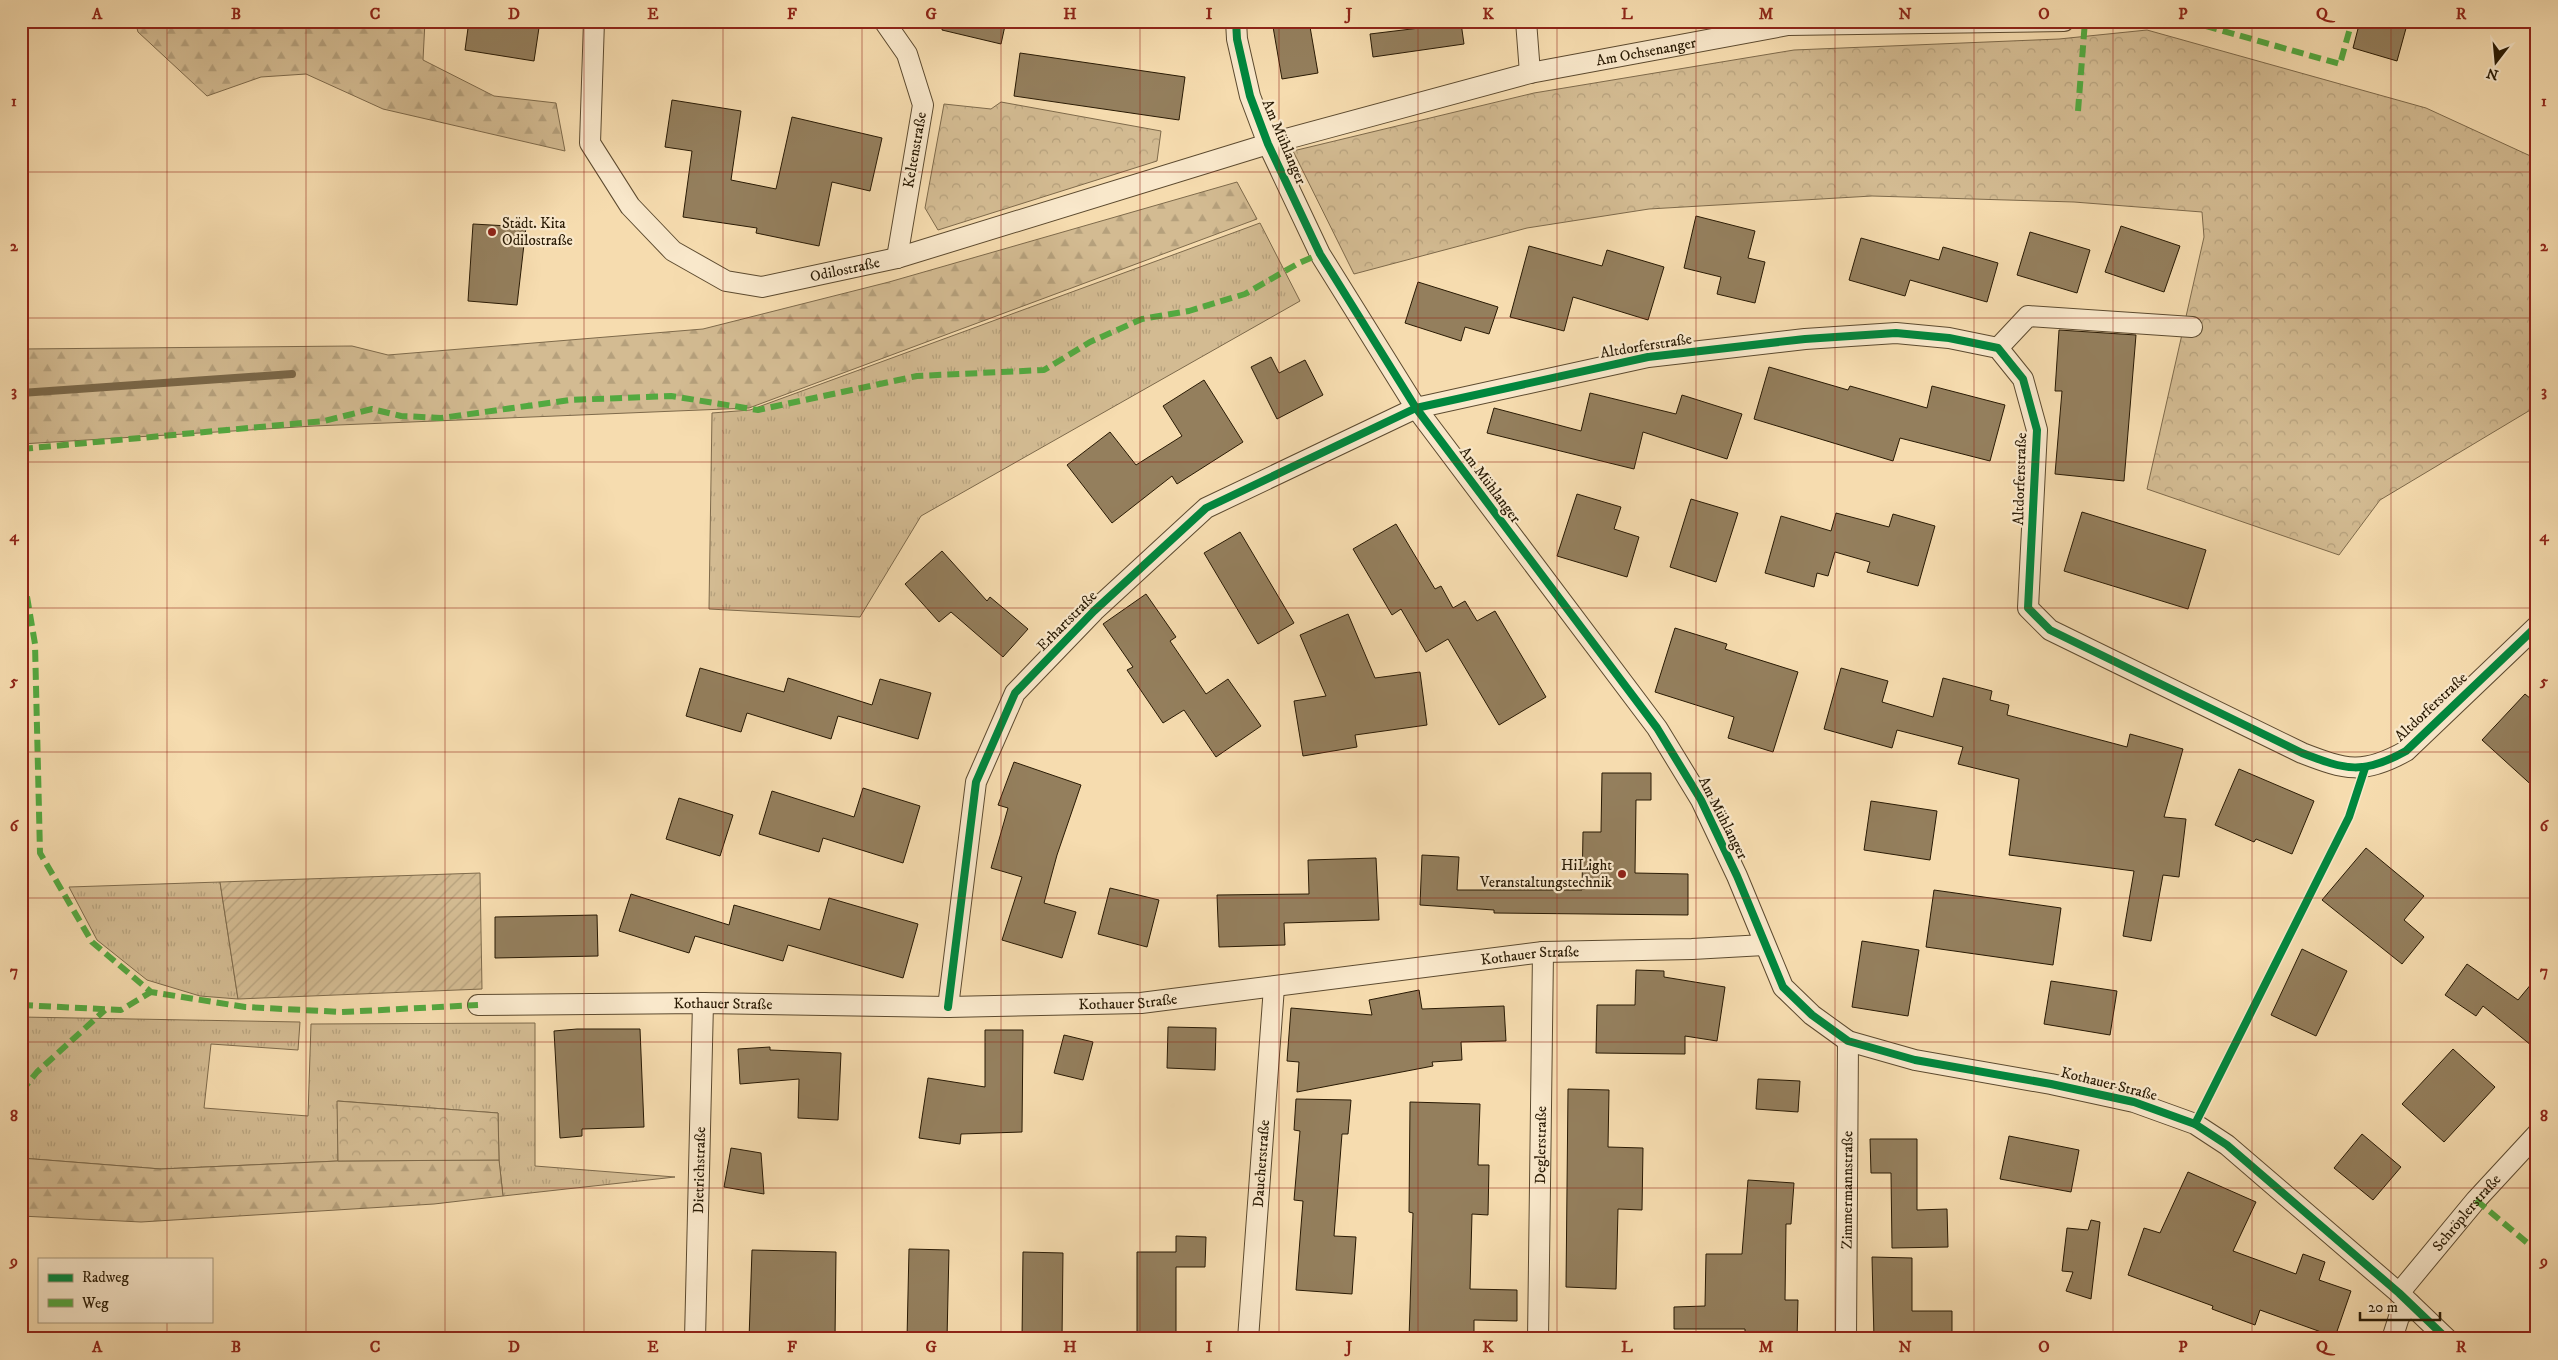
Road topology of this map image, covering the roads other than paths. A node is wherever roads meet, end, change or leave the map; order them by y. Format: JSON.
{"nodes":[{"id":1,"x":594,"y":21,"type":"edge"},
{"id":2,"x":884,"y":21,"type":"edge"},
{"id":3,"x":1236,"y":21,"type":"edge"},
{"id":4,"x":1526,"y":21,"type":"edge"},
{"id":5,"x":2064,"y":21,"type":"edge"},
{"id":6,"x":1530,"y":74,"type":"junction"},
{"id":7,"x":1268,"y":144,"type":"junction"},
{"id":8,"x":897,"y":258,"type":"junction"},
{"id":9,"x":2192,"y":328,"type":"dead end"},
{"id":10,"x":1998,"y":348,"type":"junction"},
{"id":11,"x":1416,"y":408,"type":"junction"},
{"id":12,"x":2537,"y":626,"type":"edge"},
{"id":13,"x":1764,"y":945,"type":"junction"},
{"id":14,"x":1543,"y":952,"type":"junction"},
{"id":15,"x":1274,"y":987,"type":"junction"},
{"id":16,"x":703,"y":1003,"type":"junction"},
{"id":17,"x":478,"y":1005,"type":"dead end"},
{"id":18,"x":948,"y":1006,"type":"junction"},
{"id":19,"x":1848,"y":1041,"type":"junction"},
{"id":20,"x":2537,"y":1134,"type":"edge"},
{"id":21,"x":2404,"y":1298,"type":"junction"},
{"id":22,"x":695,"y":1339,"type":"edge"},
{"id":23,"x":1248,"y":1339,"type":"edge"},
{"id":24,"x":1538,"y":1339,"type":"edge"},
{"id":25,"x":1846,"y":1339,"type":"edge"},
{"id":26,"x":2392,"y":1339,"type":"edge"},
{"id":27,"x":2447,"y":1339,"type":"edge"}],
"edges":[{"from":1,"to":8,"type":"street","name":"Odilostraße"},
{"from":2,"to":8,"type":"street","name":"Keltenstraße"},
{"from":3,"to":7,"type":"street","name":"Am Mühlanger"},
{"from":4,"to":6,"type":"street"},
{"from":5,"to":6,"type":"street","name":"Am Ochsenanger"},
{"from":6,"to":7,"type":"street","name":"Am Ochsenanger"},
{"from":7,"to":8,"type":"street","name":"Odilostraße"},
{"from":7,"to":11,"type":"street","name":"Am Mühlanger"},
{"from":9,"to":10,"type":"street"},
{"from":10,"to":11,"type":"street","name":"Altdorferstraße"},
{"from":10,"to":12,"type":"street","name":"Altdorferstraße"},
{"from":11,"to":13,"type":"street","name":"Am Mühlanger"},
{"from":11,"to":18,"type":"street","name":"Erhartstraße"},
{"from":13,"to":14,"type":"street","name":"Kothauer Straße"},
{"from":13,"to":19,"type":"street","name":"Kothauer Straße"},
{"from":14,"to":15,"type":"street","name":"Kothauer Straße"},
{"from":14,"to":24,"type":"street","name":"Deglerstraße"},
{"from":15,"to":18,"type":"street","name":"Kothauer Straße"},
{"from":15,"to":23,"type":"street","name":"Daucherstraße"},
{"from":16,"to":17,"type":"street","name":"Kothauer Straße"},
{"from":16,"to":18,"type":"street","name":"Kothauer Straße"},
{"from":16,"to":22,"type":"street","name":"Dietrichstraße"},
{"from":19,"to":21,"type":"street","name":"Kothauer Straße"},
{"from":19,"to":25,"type":"street","name":"Zimmermannstraße"},
{"from":20,"to":21,"type":"street","name":"Schröplerstraße"},
{"from":21,"to":26,"type":"street","name":"Schröplerstraße"},
{"from":21,"to":27,"type":"street","name":"Kothauer Straße"}]}
